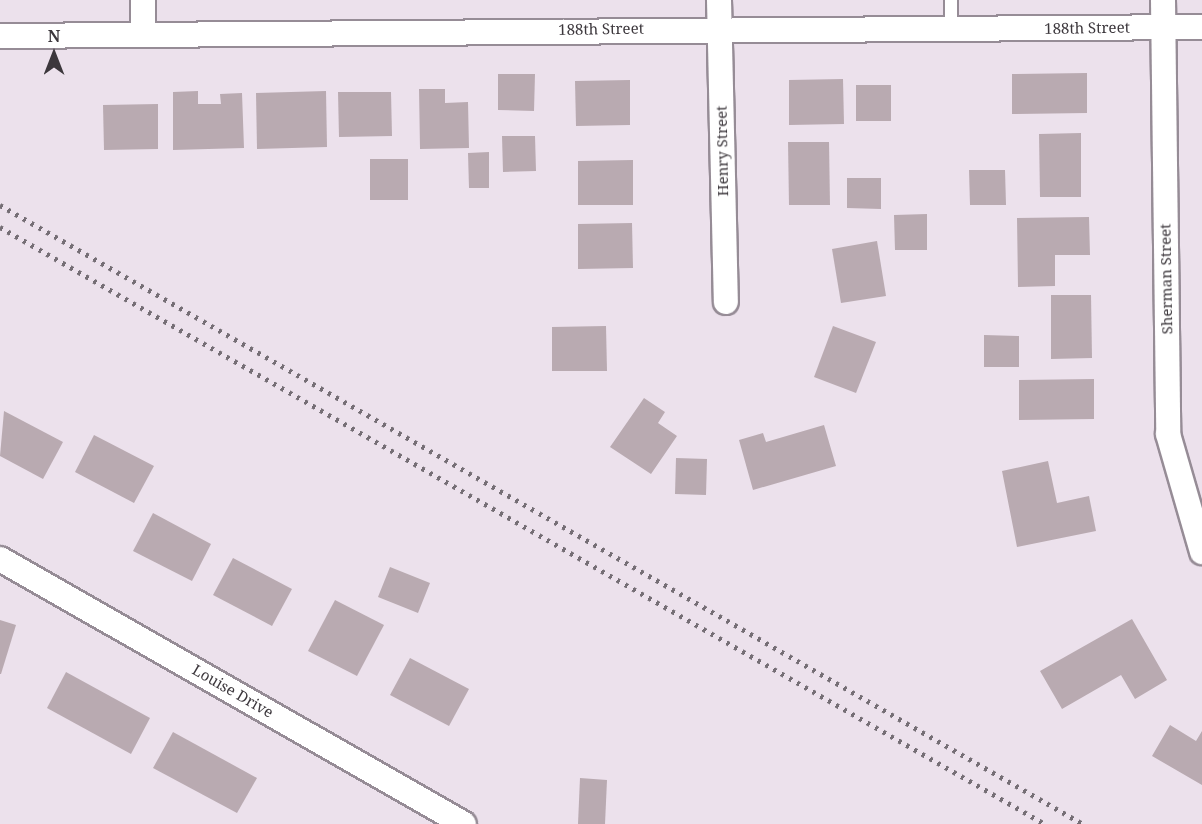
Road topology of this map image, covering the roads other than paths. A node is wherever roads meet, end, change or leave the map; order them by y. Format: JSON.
{"nodes":[{"id":1,"x":143,"y":0,"type":"edge"},
{"id":2,"x":720,"y":0,"type":"edge"},
{"id":3,"x":951,"y":0,"type":"edge"},
{"id":4,"x":1163,"y":0,"type":"edge"},
{"id":5,"x":1163,"y":27,"type":"junction"},
{"id":6,"x":1202,"y":27,"type":"edge"},
{"id":7,"x":720,"y":28,"type":"junction"},
{"id":8,"x":951,"y":30,"type":"junction"},
{"id":9,"x":143,"y":34,"type":"junction"},
{"id":10,"x":0,"y":36,"type":"edge"},
{"id":11,"x":726,"y":302,"type":"dead end"},
{"id":12,"x":1202,"y":552,"type":"edge"},
{"id":13,"x":0,"y":559,"type":"edge"},
{"id":14,"x":464,"y":824,"type":"edge"}],
"edges":[{"from":1,"to":9,"type":"street"},
{"from":2,"to":7,"type":"street","name":"Henry Street"},
{"from":3,"to":8,"type":"lane"},
{"from":4,"to":5,"type":"street","name":"Sherman Street"},
{"from":5,"to":6,"type":"street","name":"188th Street"},
{"from":5,"to":8,"type":"street","name":"188th Street"},
{"from":5,"to":12,"type":"street","name":"Sherman Street"},
{"from":7,"to":8,"type":"street","name":"188th Street"},
{"from":7,"to":9,"type":"street","name":"188th Street"},
{"from":7,"to":11,"type":"street","name":"Henry Street"},
{"from":9,"to":10,"type":"street","name":"188th Street"},
{"from":13,"to":14,"type":"street","name":"Louise Drive"}]}
